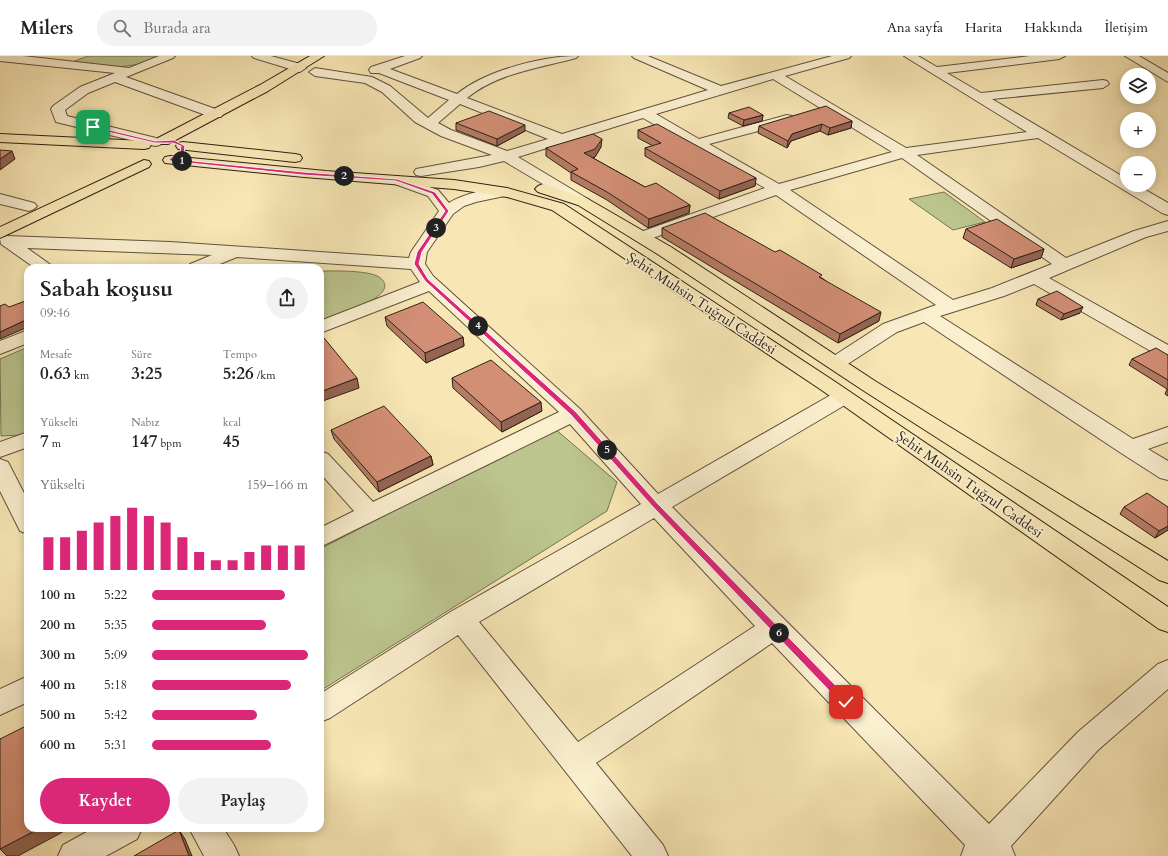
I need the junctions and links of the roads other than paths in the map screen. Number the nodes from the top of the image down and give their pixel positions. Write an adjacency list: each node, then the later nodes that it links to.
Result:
1 (169, 56): 15 (street)
2 (258, 56): 13 (street)
3 (318, 56): 13 (main road)
4 (332, 56): 17 (main road)
5 (416, 56): 14 (street)
6 (572, 56): 27 (street)
7 (845, 56): 18 (street)
8 (910, 56): 16 (street)
9 (1059, 56): 16 (street)
10 (1131, 56): 21 (street)
11 (0, 57): 15 (street)
12 (646, 57): 25 (street)
13 (300, 68): 31 (main road)
14 (380, 69): 19 (street); 27 (street)
15 (132, 71): 20 (street)
16 (935, 71): 26 (street)
17 (315, 72): 19 (street); 22 (main road)
18 (775, 75): 25 (street); 40 (street)
19 (340, 76): 30 (street)
20 (116, 78): 31 (street); 35 (street)
21 (1168, 78)
22 (297, 83)
23 (1103, 84): 26 (street)
24 (286, 90): 31 (main road)
25 (720, 90): 28 (street)
26 (978, 97): 32 (street)
27 (460, 98): 30 (street); 34 (street)
28 (644, 113): 34 (street); 36 (street)
29 (799, 115): 36 (street)
30 (429, 124): 41 (street)
31 (218, 125): 35 (main road); 37 (main road); 39 (main road)
32 (1040, 134): 40 (street); 51 (street)
33 (0, 138): 35 (main road)
34 (561, 139): 41 (street)
35 (154, 142): 37 (main road, Şehit Muhsin Tuğrul Caddesi); 42 (main road)
36 (699, 143): 46 (street)
37 (182, 145): 39 (main road, Şehit Muhsin Tuğrul Caddesi); 43 (main road)
38 (0, 146): 42 (main road)
39 (230, 150): 44 (main road, Şehit Muhsin Tuğrul Caddesi)
40 (904, 153): 46 (street); 61 (street)
41 (506, 156): 44 (street); 49 (street)
42 (134, 160): 43 (main road, Şehit Muhsin Tuğrul Caddesi); 50 (main road); 56 (main road)
43 (170, 160): 45 (main road, Şehit Muhsin Tuğrul Caddesi)
44 (421, 172): 49 (main road, Şehit Muhsin Tuğrul Caddesi)
45 (397, 180): 47 (main road, Şehit Muhsin Tuğrul Caddesi); 52 (street)
46 (778, 189): 55 (street); 64 (street)
47 (504, 192): 52 (street); 71 (main road, Şehit Muhsin Tuğrul Caddesi)
48 (0, 199): 50 (street)
49 (583, 202): 55 (main road, Şehit Muhsin Tuğrul Caddesi)
50 (29, 206): 53 (main road)
51 (1168, 210)
52 (447, 211): 60 (street)
53 (0, 220)
54 (1168, 226): 61 (street)
55 (641, 237): 70 (main road, Şehit Muhsin Tuğrul Caddesi)
56 (3, 238): 57 (street); 58 (street)
57 (234, 251): 59 (street); 60 (street)
58 (40, 264)
59 (205, 264)
60 (416, 264): 63 (street)
61 (1065, 265): 62 (street)
62 (1035, 277): 64 (street); 69 (street)
63 (431, 284): 66 (street); 72 (street)
64 (950, 306): 65 (street)
65 (926, 315): 70 (street); 75 (street)
66 (324, 325)
67 (24, 338): 68 (street)
68 (0, 348)
69 (1168, 353)
70 (836, 363): 84 (main road, Şehit Muhsin Tuğrul Caddesi)
71 (843, 397): 80 (street); 86 (main road, Şehit Muhsin Tuğrul Caddesi)
72 (574, 414): 80 (street); 81 (street)
73 (1168, 434): 75 (street)
74 (24, 441): 76 (street)
75 (1129, 448): 79 (street)
76 (0, 450)
77 (324, 463): 81 (street)
78 (0, 467): 82 (street)
79 (1168, 472)
80 (656, 506): 85 (street); 87 (street)
81 (369, 513): 83 (street)
82 (24, 517)
83 (324, 536)
84 (1168, 573)
85 (460, 619): 91 (street); 92 (street)
86 (1168, 621)
87 (774, 627): 92 (street); 95 (street)
88 (1168, 672): 95 (street)
89 (24, 690): 90 (street)
90 (0, 703)
91 (324, 706)
92 (575, 761): 98 (street)
93 (119, 832): 96 (street)
94 (208, 832): 97 (street)
95 (988, 853)
96 (74, 856)
97 (223, 856)
98 (652, 856)

